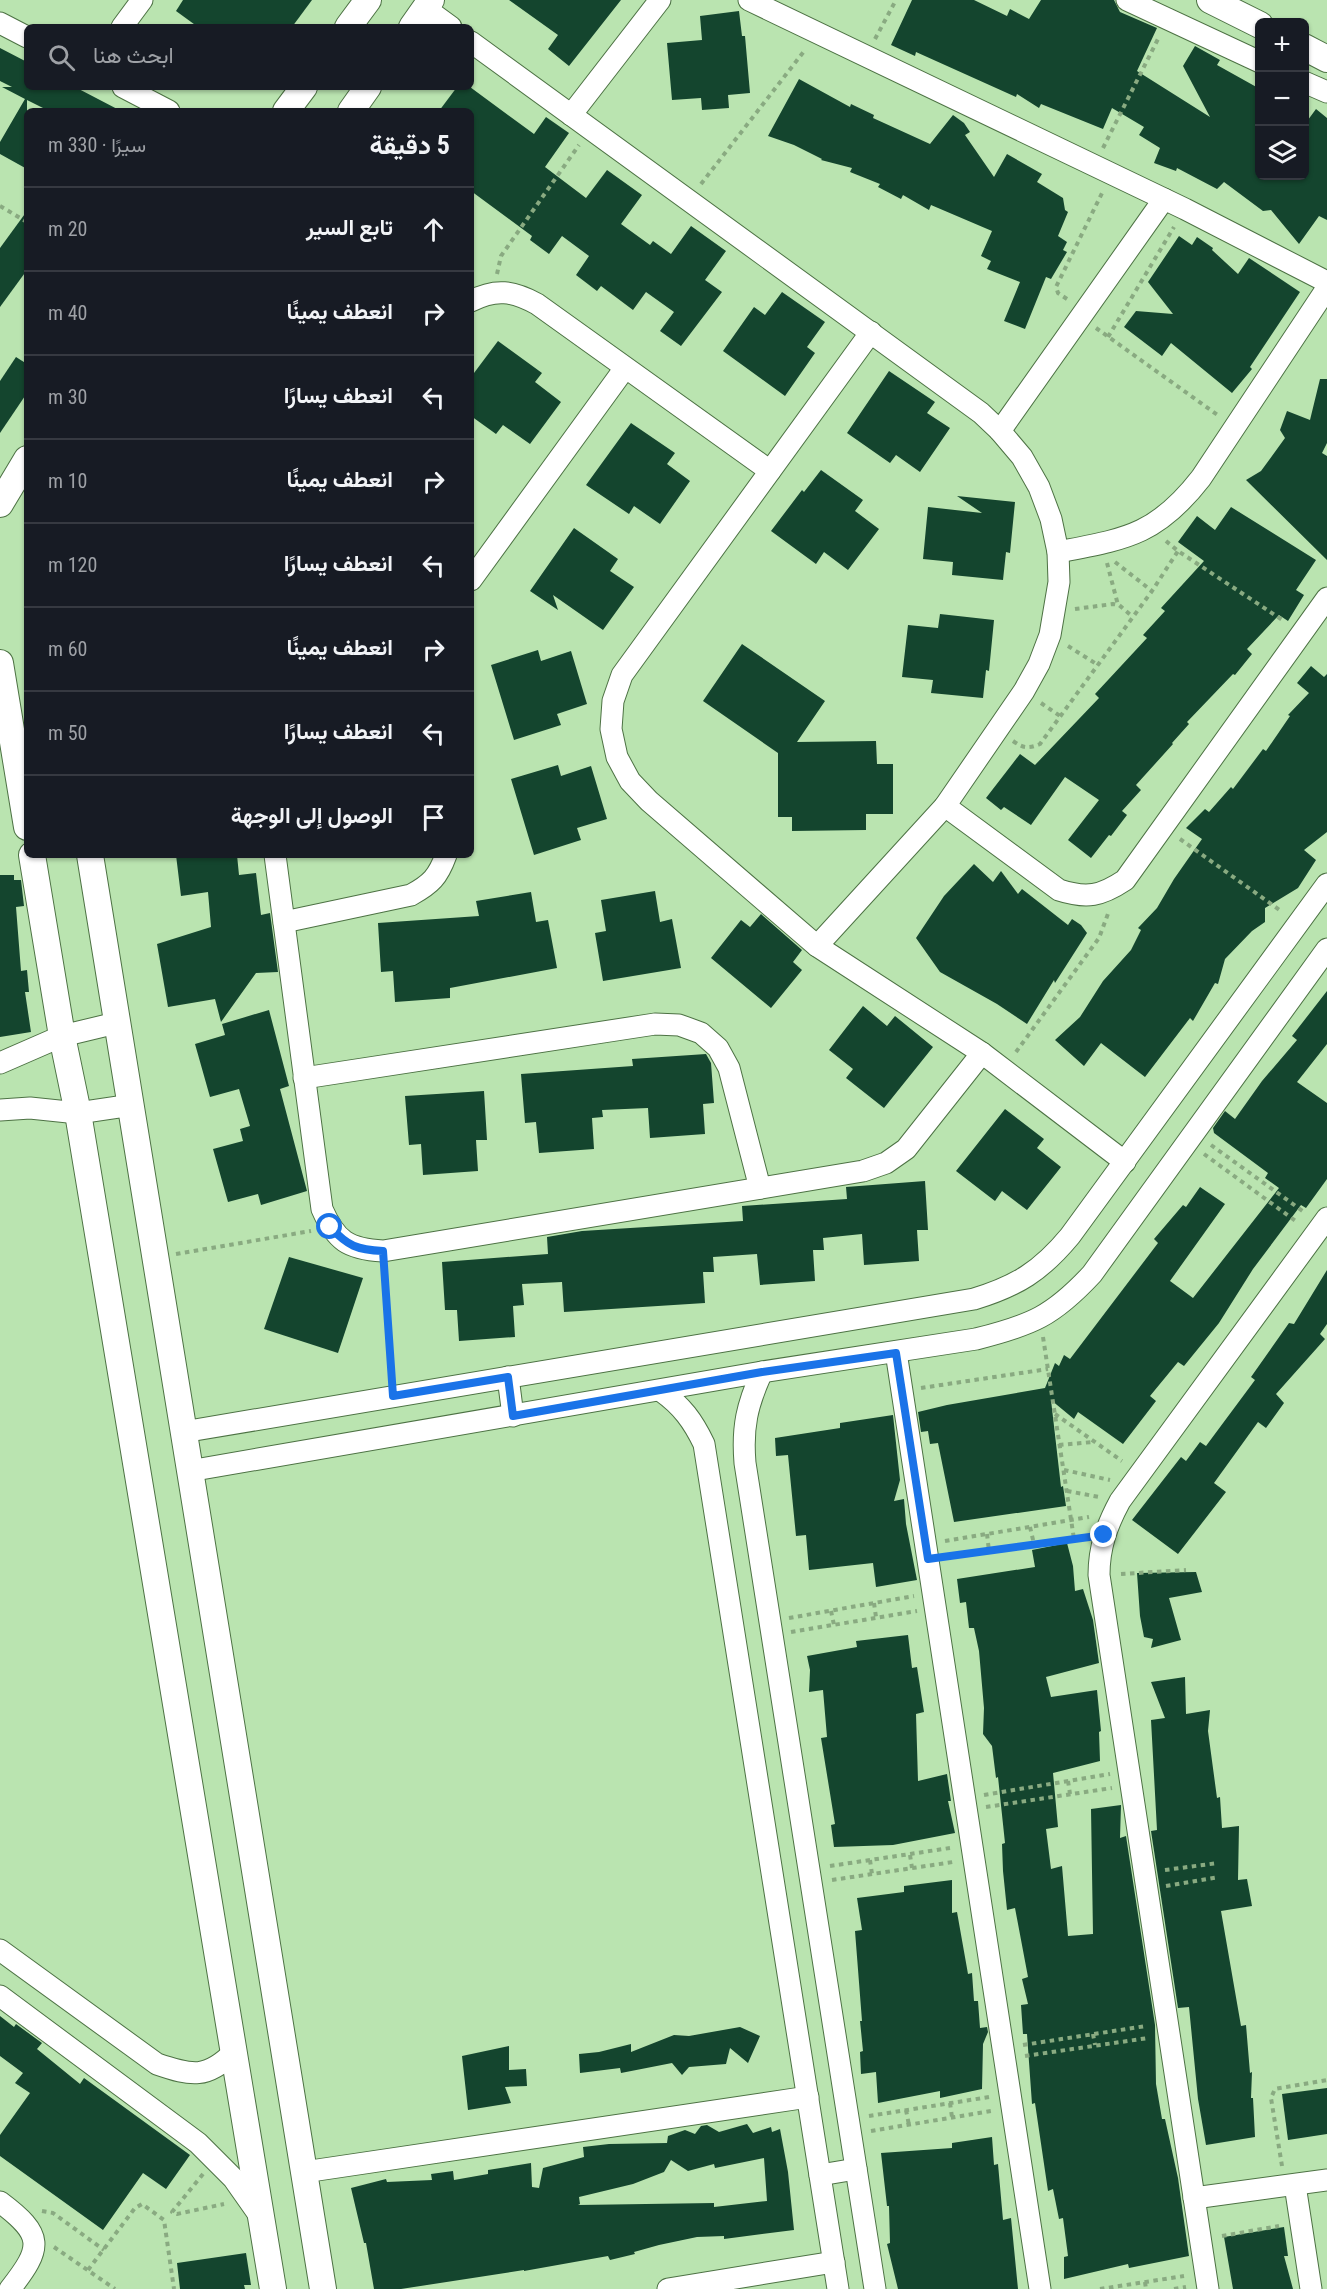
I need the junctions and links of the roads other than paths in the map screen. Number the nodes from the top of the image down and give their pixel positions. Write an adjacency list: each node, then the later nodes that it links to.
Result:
1 (142, 0): 10 (street)
2 (368, 0): 11 (street)
3 (660, 0): 26 (street)
4 (749, 0): 27 (street)
5 (1127, 0): 17 (street)
6 (1210, 0): 8 (street)
7 (423, 12): 12 (street)
8 (1255, 22)
9 (0, 23): 13 (street)
10 (124, 24)
11 (350, 24)
12 (445, 24)
13 (24, 35)
14 (474, 44): 26 (street)
15 (1309, 49): 16 (street)
16 (1327, 59)
17 (1255, 60)
18 (1309, 84): 22 (street)
19 (129, 90): 23 (street)
20 (302, 90): 24 (street)
21 (366, 90): 25 (street)
22 (1327, 92)
23 (163, 108)
24 (288, 108)
25 (353, 108)
26 (571, 115): 31 (street)
27 (1164, 199): 28 (street); 33 (street)
28 (1327, 282)
29 (1327, 288): 37 (street)
30 (474, 300): 32 (street)
31 (871, 332): 33 (street); 35 (street)
32 (625, 368): 35 (street); 38 (street)
33 (1000, 431): 37 (street)
34 (24, 464): 36 (street)
35 (770, 471): 49 (street)
36 (0, 504)
37 (1058, 552): 41 (street)
38 (474, 576)
39 (1327, 598): 41 (street)
40 (0, 663): 42 (street)
41 (945, 806): 49 (street)
42 (24, 809)
43 (32, 858): 52 (street)
44 (90, 858): 51 (street)
45 (275, 858): 48 (street)
46 (445, 858): 48 (street)
47 (1323, 897): 59 (street)
48 (284, 922): 55 (street)
49 (817, 946): 53 (street)
50 (1327, 949): 62 (street)
51 (116, 1023): 52 (street); 56 (street)
52 (62, 1036): 54 (street); 58 (street)
53 (982, 1053): 59 (street); 60 (street)
54 (0, 1063)
55 (304, 1078): 60 (street); 60 (street)
56 (132, 1105): 58 (street); 67 (street)
57 (0, 1110): 58 (street)
58 (78, 1113): 71 (street)
59 (1125, 1162): 64 (street)
60 (760, 1188)
61 (1321, 1226): 78 (street)
62 (896, 1353): 63 (street); 89 (street)
63 (762, 1372): 65 (street); 73 (street)
64 (508, 1377): 66 (street); 67 (street)
65 (661, 1391): 66 (street); 72 (street)
66 (513, 1416): 68 (street)
67 (183, 1431): 68 (street)
68 (189, 1471): 74 (street)
69 (0, 1950): 71 (street)
70 (0, 1996): 80 (street)
71 (234, 2052): 80 (street)
72 (808, 2097): 74 (street); 75 (street)
73 (856, 2169): 75 (street); 88 (street)
74 (304, 2172): 85 (street)
75 (820, 2175): 81 (street)
76 (1327, 2180): 77 (street)
77 (1290, 2186): 78 (street); 90 (street)
78 (1194, 2198): 82 (street)
79 (0, 2202): 83 (street)
80 (255, 2209): 84 (street)
81 (834, 2262): 86 (street); 87 (street)
82 (1207, 2281)
83 (10, 2289)
84 (273, 2289)
85 (323, 2289)
86 (668, 2289)
87 (838, 2289)
88 (876, 2289)
89 (1040, 2289)
90 (1311, 2289)

